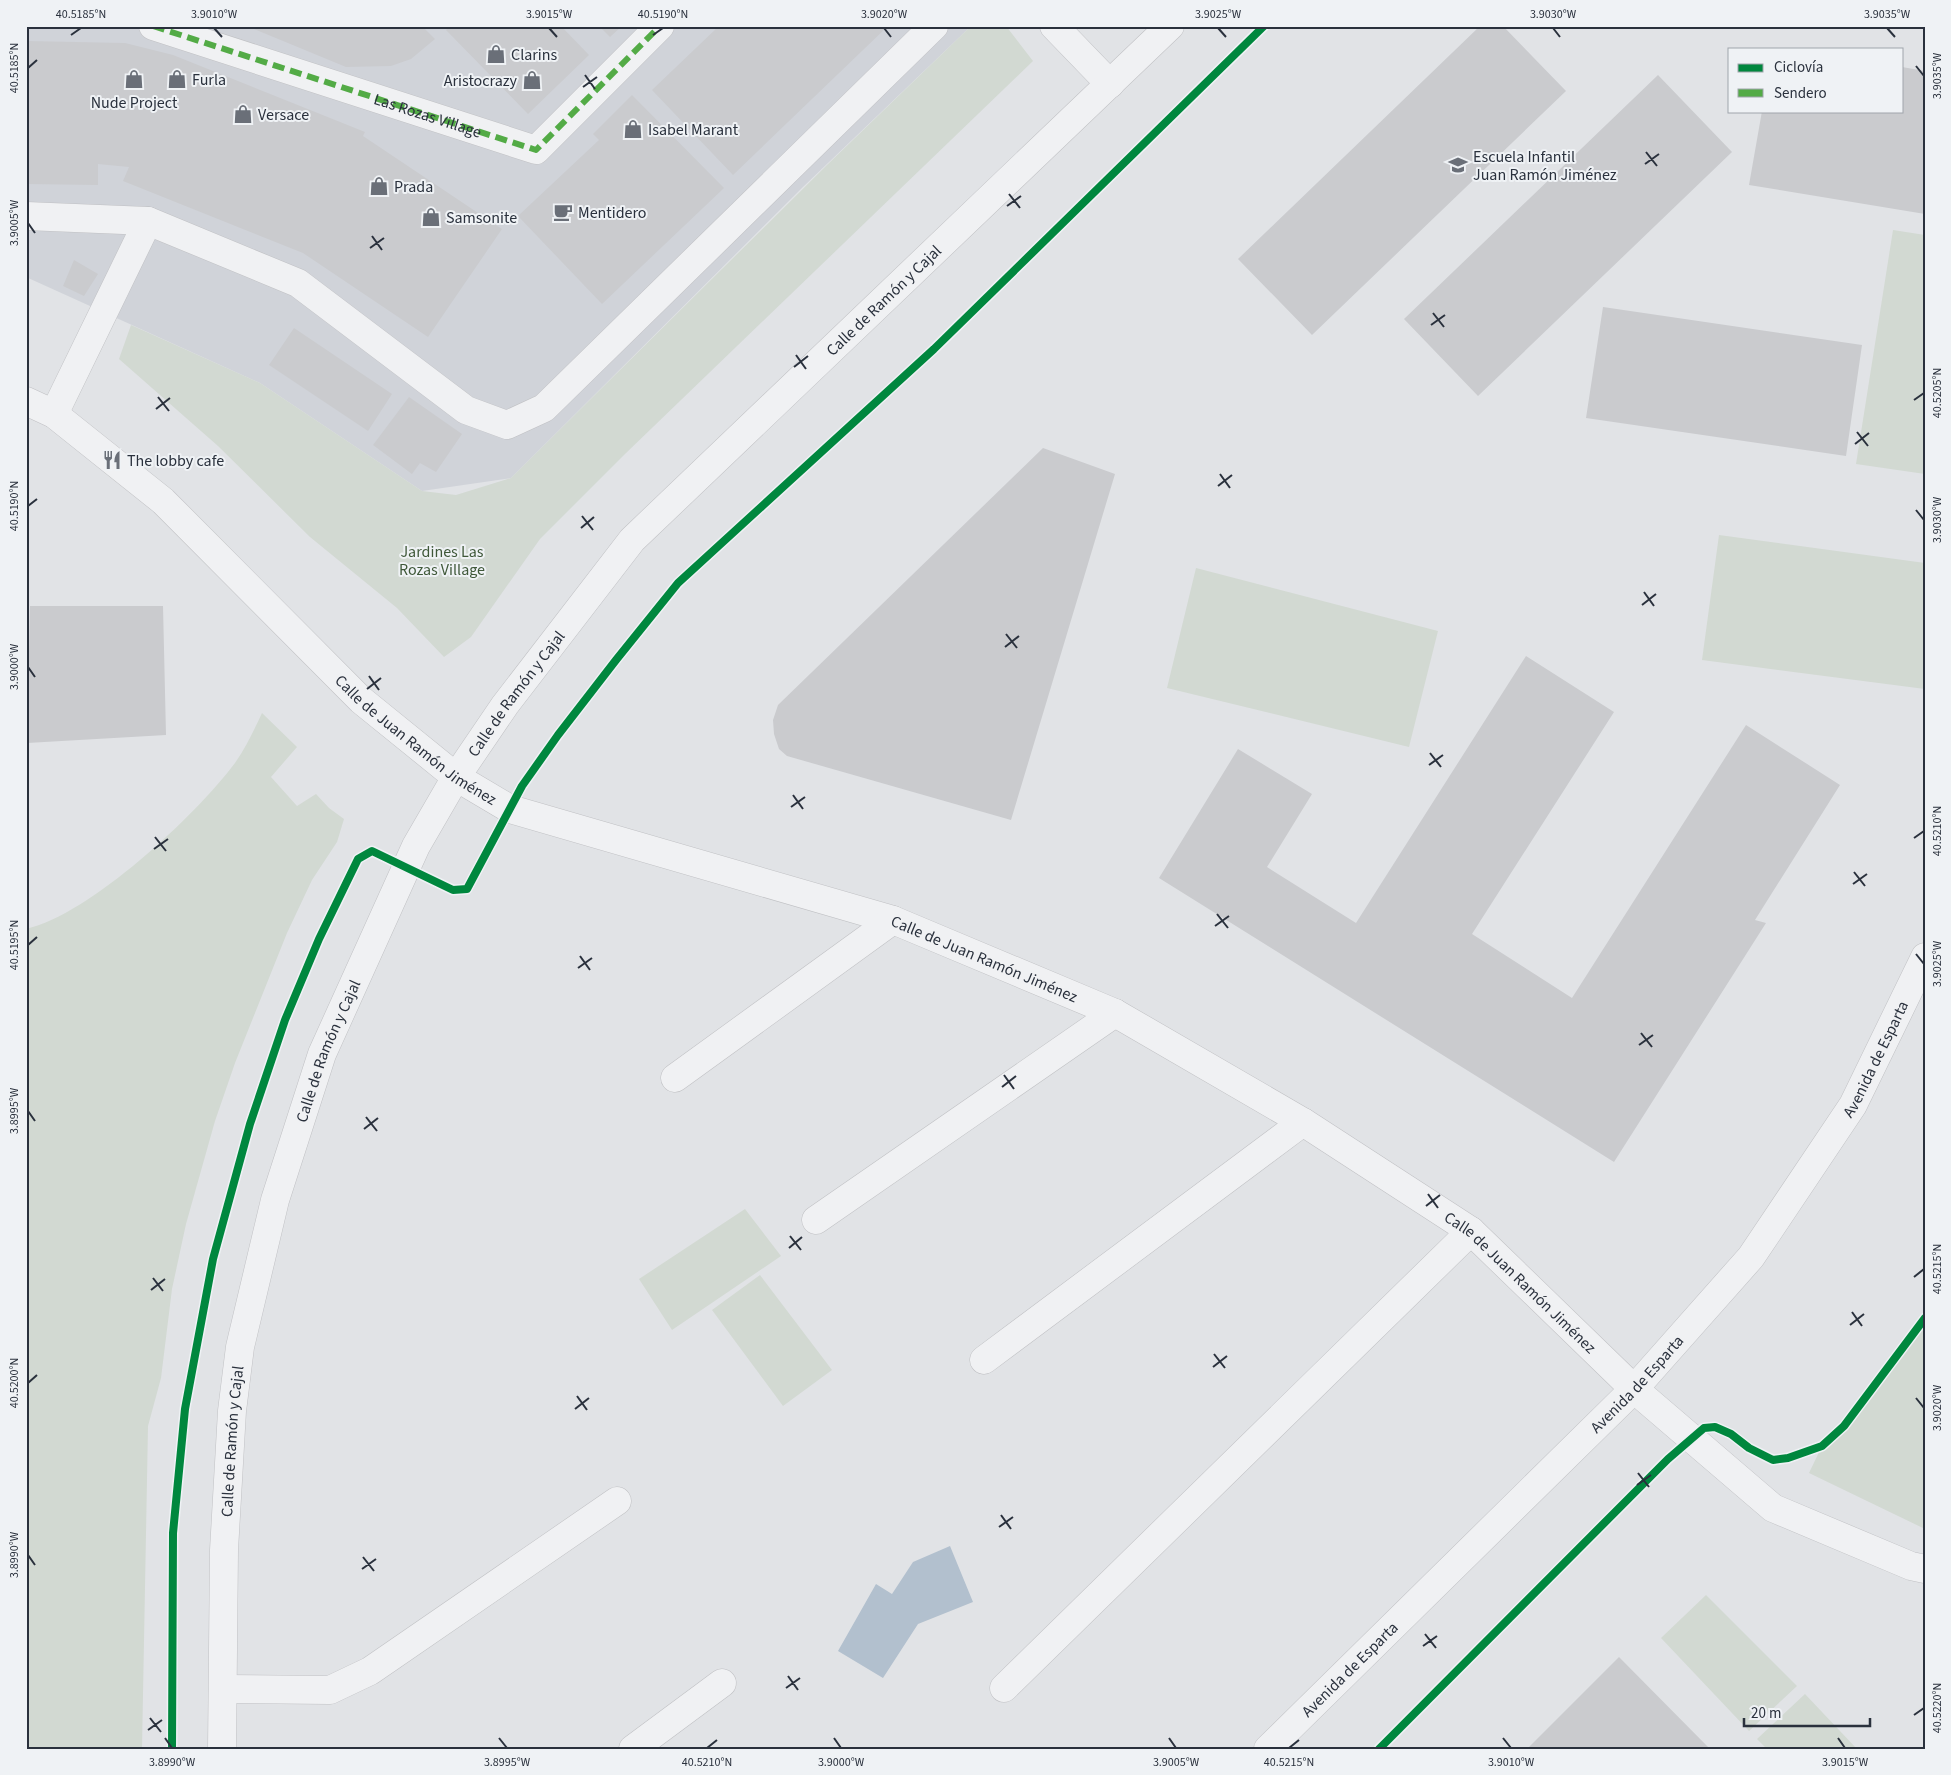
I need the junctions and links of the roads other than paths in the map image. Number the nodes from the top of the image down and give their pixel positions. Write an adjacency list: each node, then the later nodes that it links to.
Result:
1 (153, 26): 2 (street, Las Rozas Village)
2 (660, 26)
3 (934, 26): 8 (street)
4 (1054, 26): 6 (street)
5 (1170, 26): 6 (street, Calle de Ramón y Cajal)
6 (1110, 84): 11 (street, Calle de Ramón y Cajal)
7 (26, 216): 8 (street)
8 (148, 221): 10 (street)
9 (26, 401): 10 (street, Calle de Juan Ramón Jiménez)
10 (54, 414): 11 (street, Calle de Juan Ramón Jiménez)
11 (456, 777): 12 (street, Calle de Juan Ramón Jiménez); 25 (street, Calle de Ramón y Cajal)
12 (893, 920): 14 (street, Calle de Juan Ramón Jiménez); 15 (street)
13 (1925, 957): 20 (street, Avenida de Esparta)
14 (1115, 1013): 16 (street, Calle de Juan Ramón Jiménez); 17 (street)
15 (675, 1078)
16 (1304, 1122): 18 (street, Calle de Juan Ramón Jiménez); 19 (street)
17 (816, 1220)
18 (1471, 1231): 20 (street, Calle de Juan Ramón Jiménez); 24 (street)
19 (984, 1360)
20 (1634, 1389): 22 (street, Calle de Juan Ramón Jiménez); 28 (street, Avenida de Esparta)
21 (617, 1501): 25 (street)
22 (1925, 1568)
23 (722, 1684): 27 (street)
24 (1004, 1688)
25 (223, 1689): 26 (street, Calle de Ramón y Cajal)
26 (222, 1749)
27 (633, 1749)
28 (1268, 1749)

